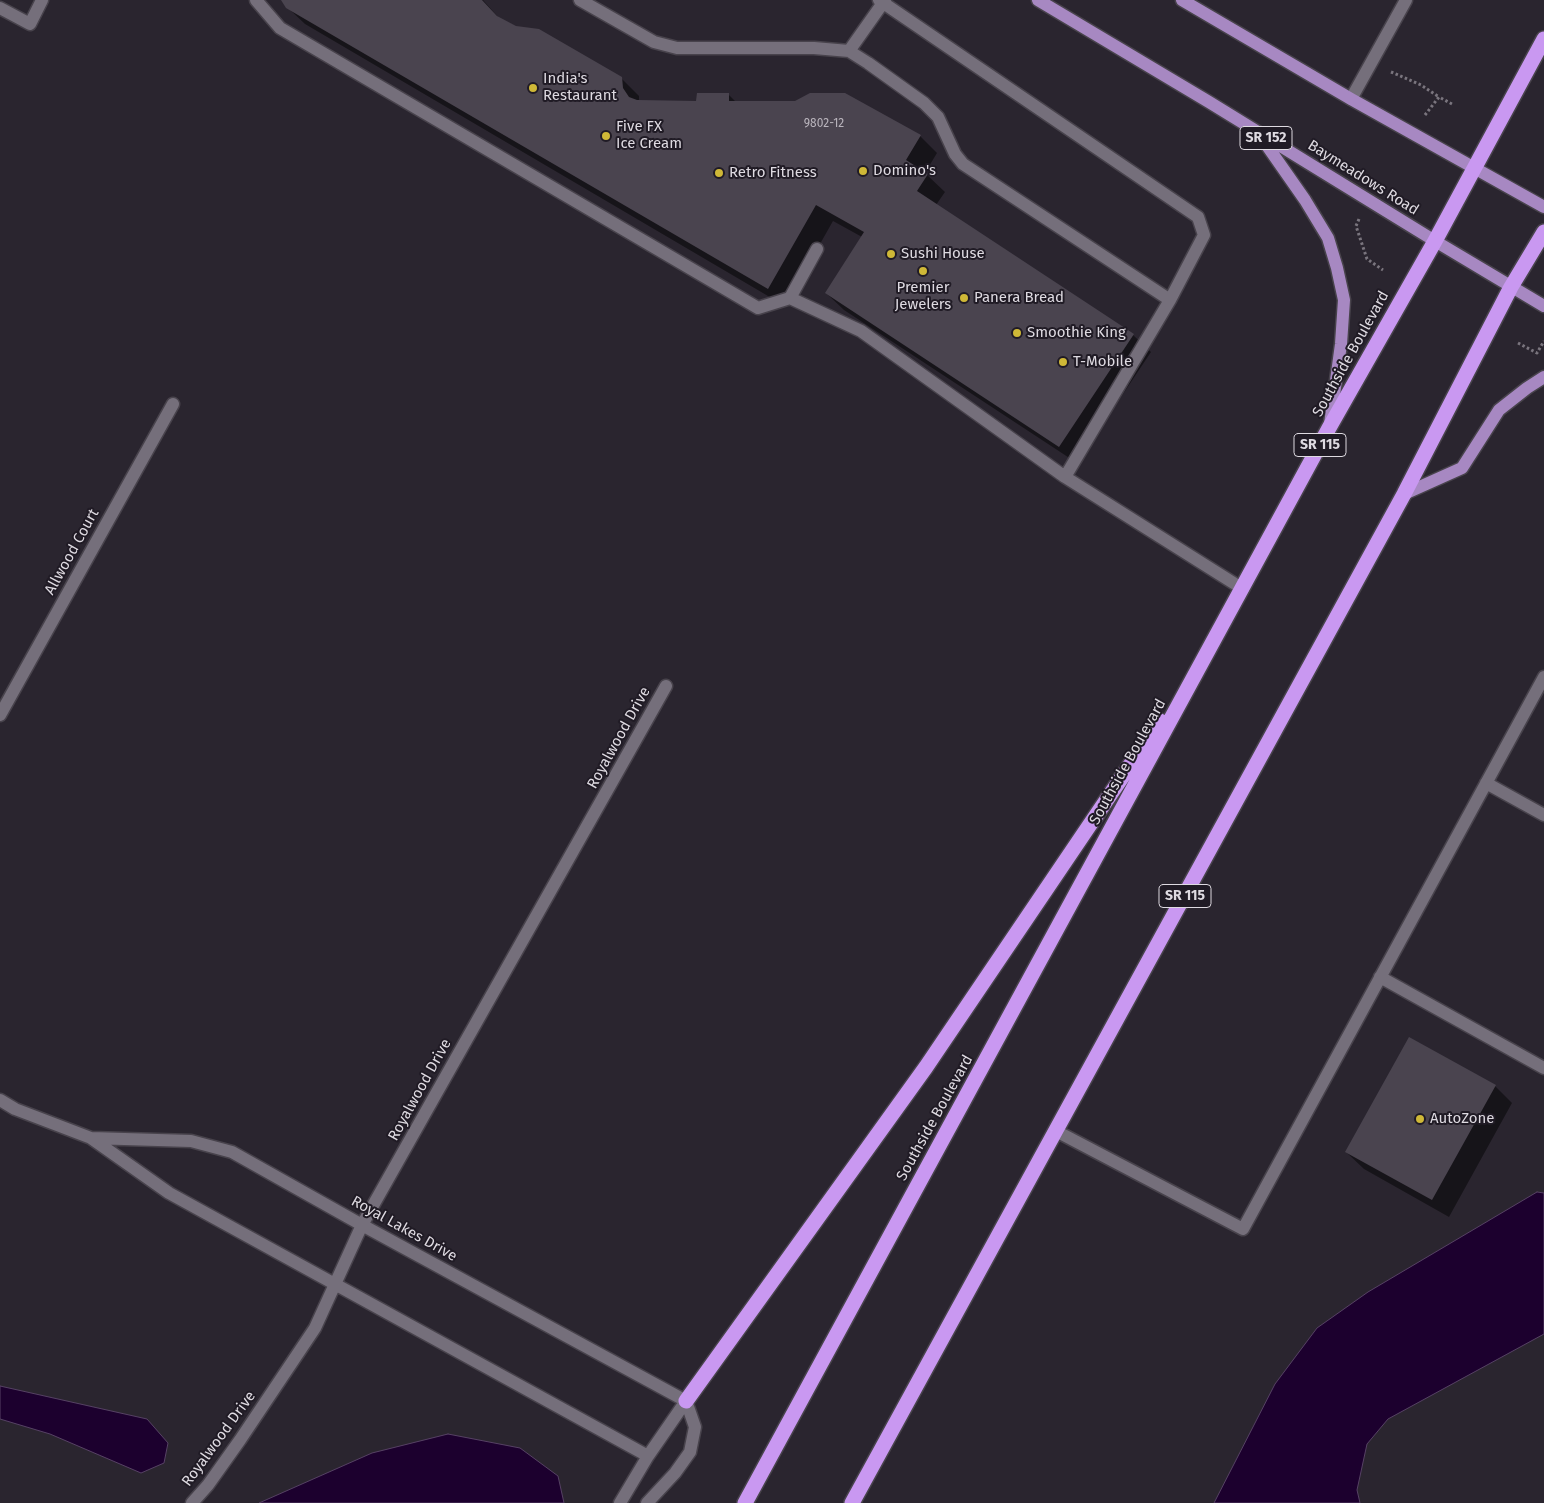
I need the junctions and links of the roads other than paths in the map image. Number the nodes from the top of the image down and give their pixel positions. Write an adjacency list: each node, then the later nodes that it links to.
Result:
1 (42, 0): 8 (street)
2 (256, 0): 19 (street)
3 (580, 0): 10 (street)
4 (1038, 0): 12 (main road, Baymeadows Road / SR 152)
5 (1182, 0): 11 (main road)
6 (1406, 0): 11 (street)
7 (882, 1): 10 (street); 20 (street)
8 (0, 8)
9 (1544, 40): 13 (highway, Southside Boulevard / SR 115)
10 (849, 51): 20 (street)
11 (1351, 99): 13 (main road)
12 (1258, 133): 16 (main road, Baymeadows Road / SR 152); 24 (main road)
13 (1474, 167): 14 (main road); 16 (highway, Southside Boulevard / SR 115)
14 (1544, 207)
15 (1544, 232): 18 (highway, SR 115)
16 (1434, 241): 18 (main road, Baymeadows Road / SR 152); 24 (highway, Southside Boulevard / SR 115)
17 (817, 249): 19 (street)
18 (1511, 286): 21 (main road, Baymeadows Road / SR 152); 26 (highway, SR 115)
19 (790, 298): 25 (street)
20 (1170, 300): 25 (street)
21 (1544, 306)
22 (1544, 377): 26 (main road)
23 (173, 404): 31 (street, Allwood Court)
24 (1330, 428): 27 (highway, Southside Boulevard / SR 115)
25 (1065, 477): 27 (street)
26 (1404, 494): 37 (highway, SR 115)
27 (1243, 589): 28 (highway, Southside Boulevard / SR 115)
28 (1209, 650): 41 (highway); 46 (highway, Southside Boulevard / SR 115)
29 (1544, 677): 32 (street)
30 (666, 686): 39 (street, Royalwood Drive)
31 (0, 715)
32 (1486, 783): 33 (street); 34 (street)
33 (1544, 815)
34 (1380, 977): 35 (street); 37 (street)
35 (1544, 1068)
36 (0, 1100): 38 (street, Royal Lakes Drive)
37 (1056, 1131): 47 (highway, SR 115)
38 (91, 1138): 39 (street, Royal Lakes Drive); 40 (street, Royal Lakes Drive)
39 (362, 1225): 40 (street, Royalwood Drive); 41 (street, Royal Lakes Drive)
40 (335, 1284): 42 (street, Royal Lakes Drive); 43 (street, Royalwood Drive)
41 (686, 1401): 42 (street); 45 (street)
42 (648, 1456): 44 (street)
43 (192, 1503)
44 (620, 1503)
45 (647, 1503)
46 (745, 1503)
47 (852, 1503)

